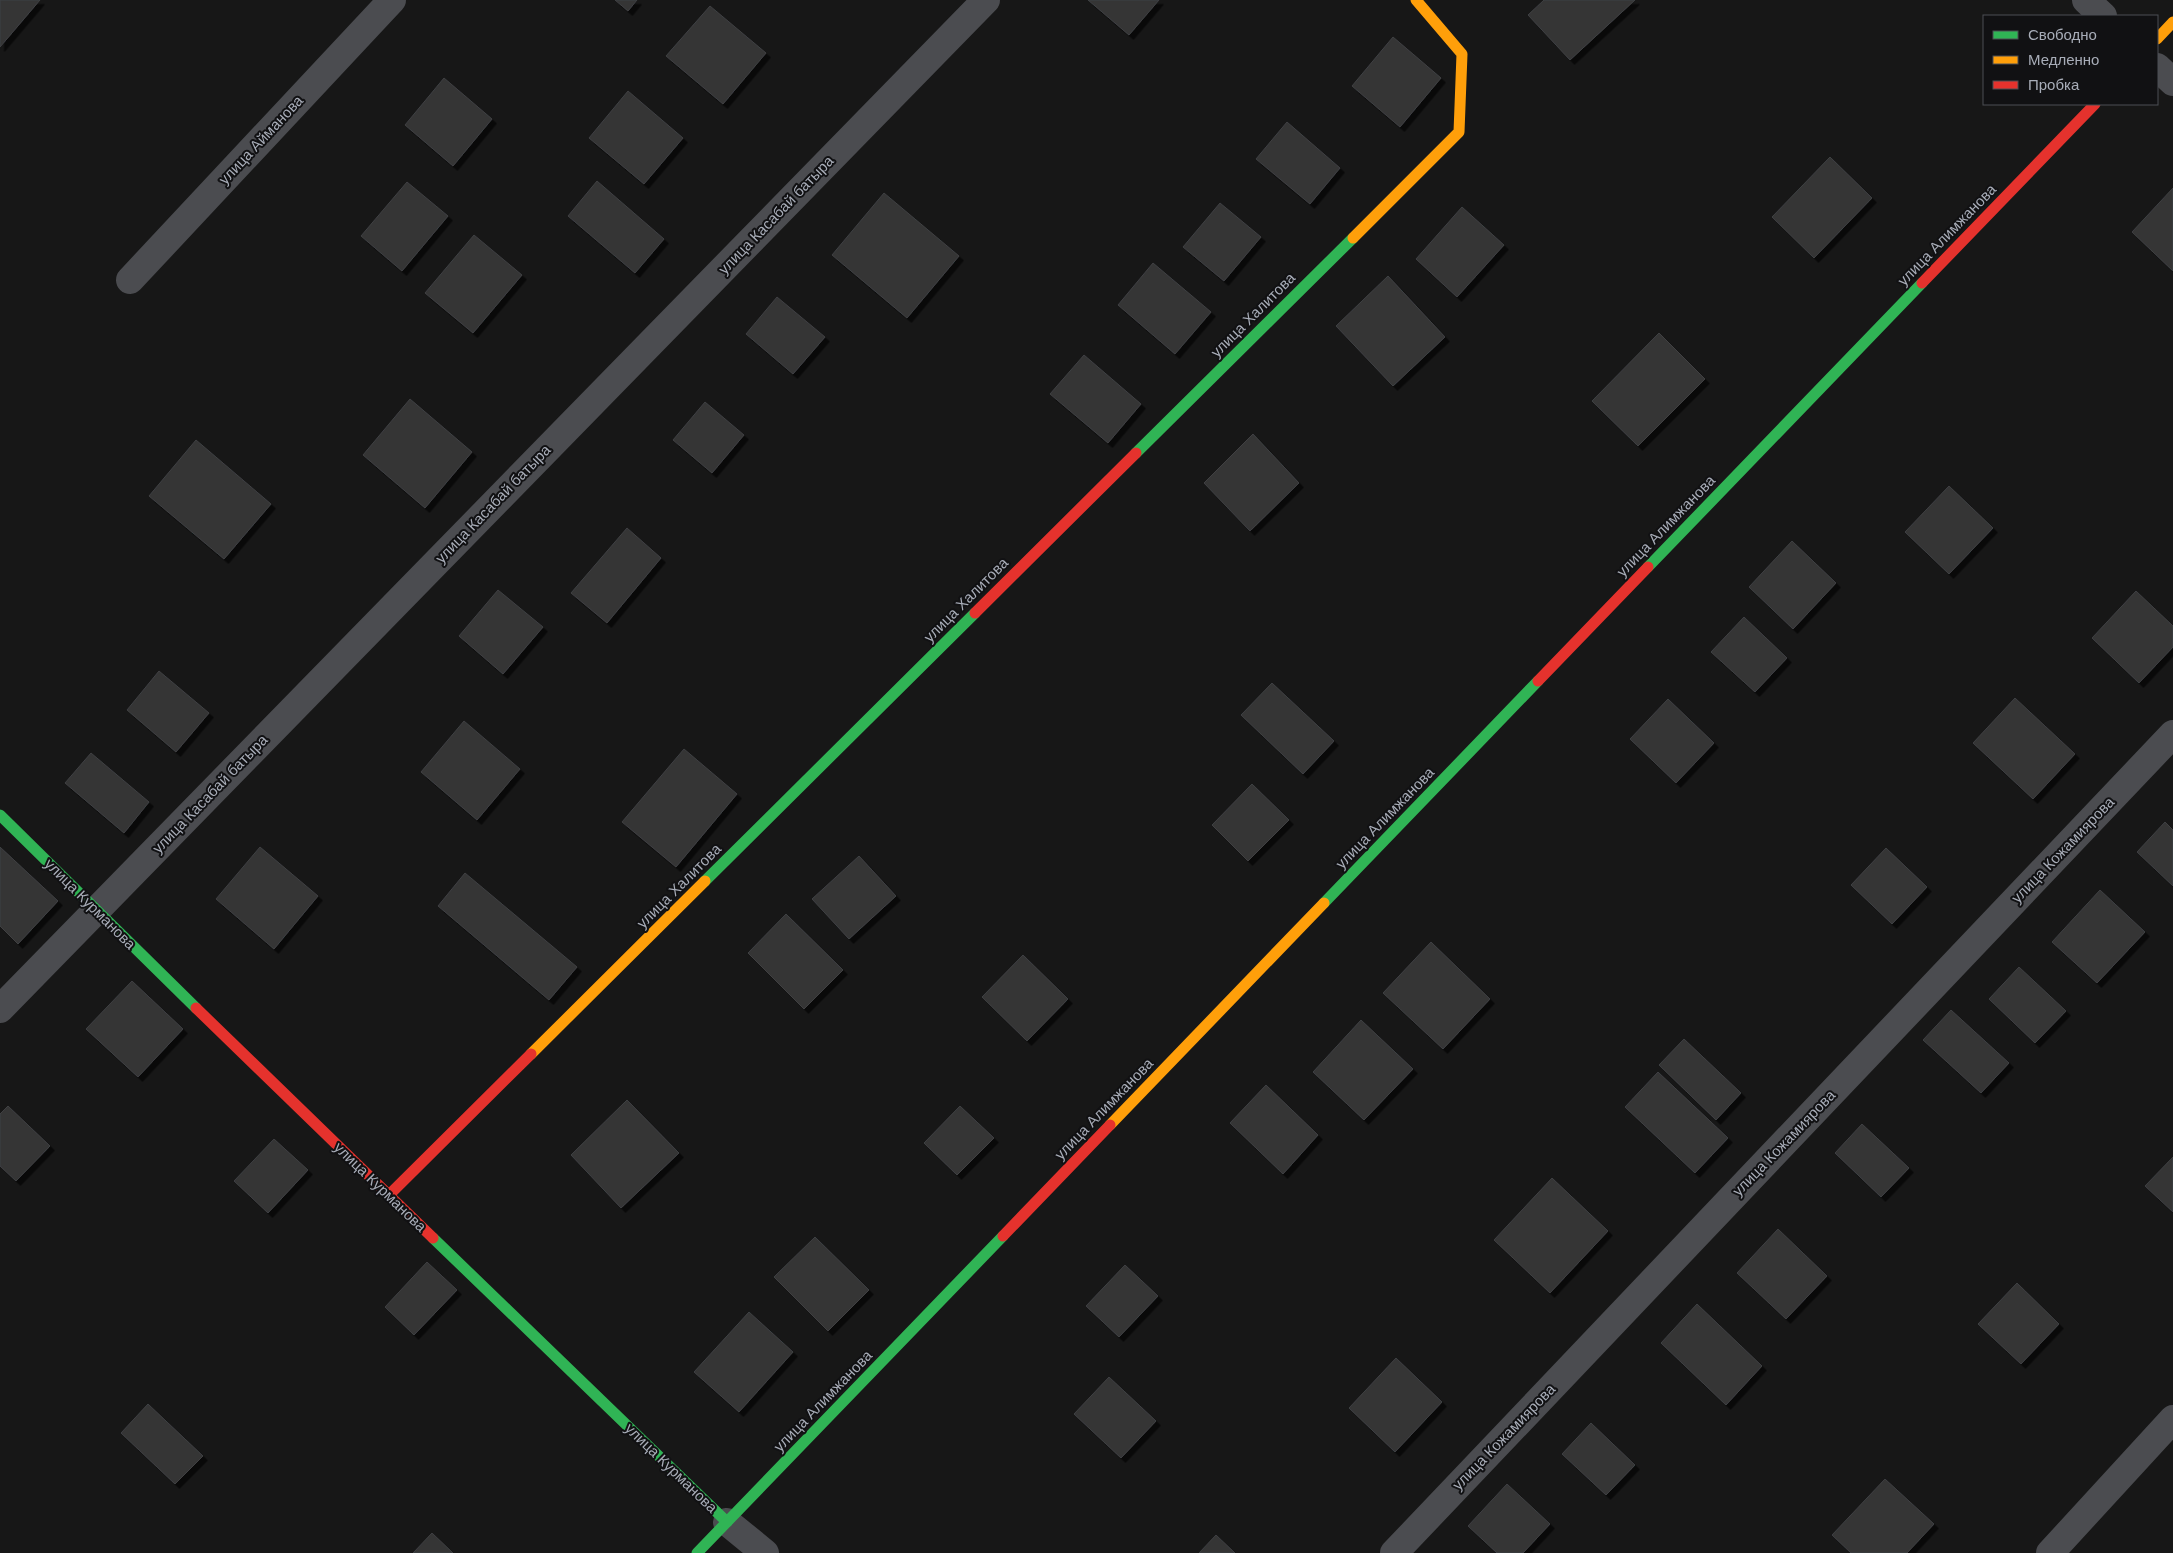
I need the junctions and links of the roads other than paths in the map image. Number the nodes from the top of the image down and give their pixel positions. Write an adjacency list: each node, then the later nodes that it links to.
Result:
1 (392, 0): 11 (street, улица Айманова)
2 (986, 0): 14 (street, улица Касабай батыра)
3 (1416, 0): 16 (street, улица Халитова)
4 (2086, 0): 5 (street)
5 (2102, 15)
6 (2173, 22): 7 (street)
7 (2158, 38)
8 (2158, 68): 9 (street)
9 (2173, 82)
10 (2093, 105): 18 (street, улица Алимжанова)
11 (130, 280)
12 (2173, 734): 21 (street, улица Кожамиярова)
13 (0, 815): 14 (street, улица Курманова)
14 (95, 911): 15 (street, улица Касабай батыра); 16 (street, улица Курманова)
15 (0, 1009)
16 (389, 1195): 18 (street, улица Курманова)
17 (2173, 1419): 22 (street)
18 (727, 1522): 19 (street, улица Алимжанова); 20 (street, улица Курманова)
19 (697, 1553)
20 (765, 1553)
21 (1394, 1553)
22 (2050, 1553)

